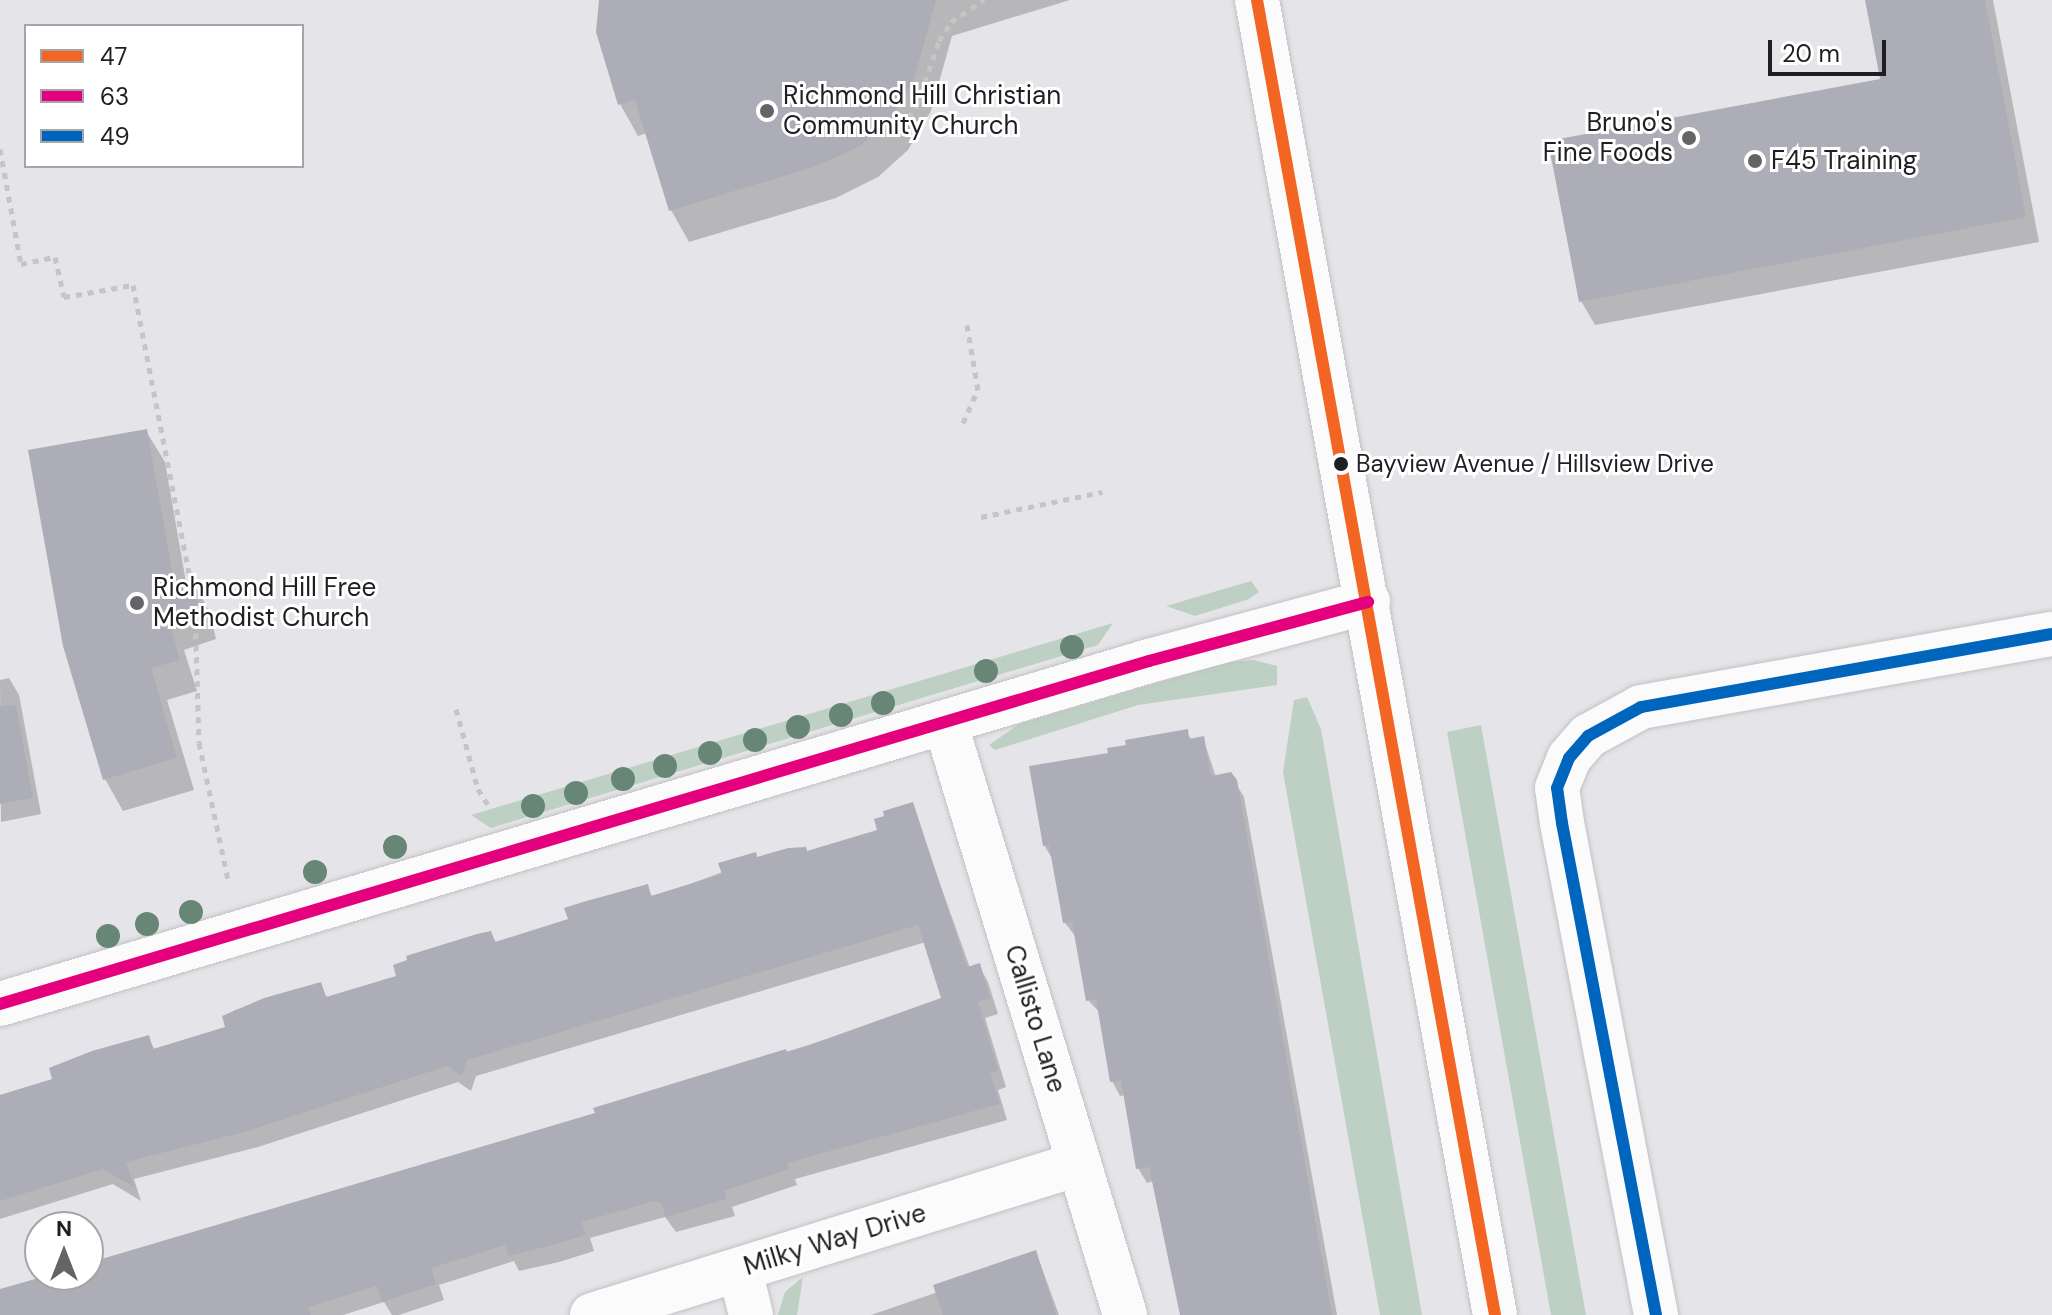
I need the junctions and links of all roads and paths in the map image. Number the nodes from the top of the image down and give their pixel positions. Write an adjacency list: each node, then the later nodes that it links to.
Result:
1 (984, 0): 3 (path)
2 (1257, 0): 10 (street)
3 (910, 133)
4 (0, 149): 9 (path)
5 (966, 319): 6 (path)
6 (963, 423)
7 (1102, 492): 8 (path)
8 (981, 517)
9 (190, 579)
10 (1368, 602): 14 (street); 23 (street)
11 (195, 609): 16 (path)
12 (2052, 634): 24 (street)
13 (456, 709): 15 (path)
14 (945, 722): 17 (street); 18 (street, Callisto Lane)
15 (488, 805)
16 (229, 884)
17 (0, 1004)
18 (1078, 1164): 19 (street, Milky Way Drive); 22 (street, Callisto Lane)
19 (740, 1270): 20 (street, Milky Way Drive); 21 (street)
20 (592, 1315)
21 (751, 1315)
22 (1125, 1315)
23 (1495, 1315)
24 (1656, 1315)

